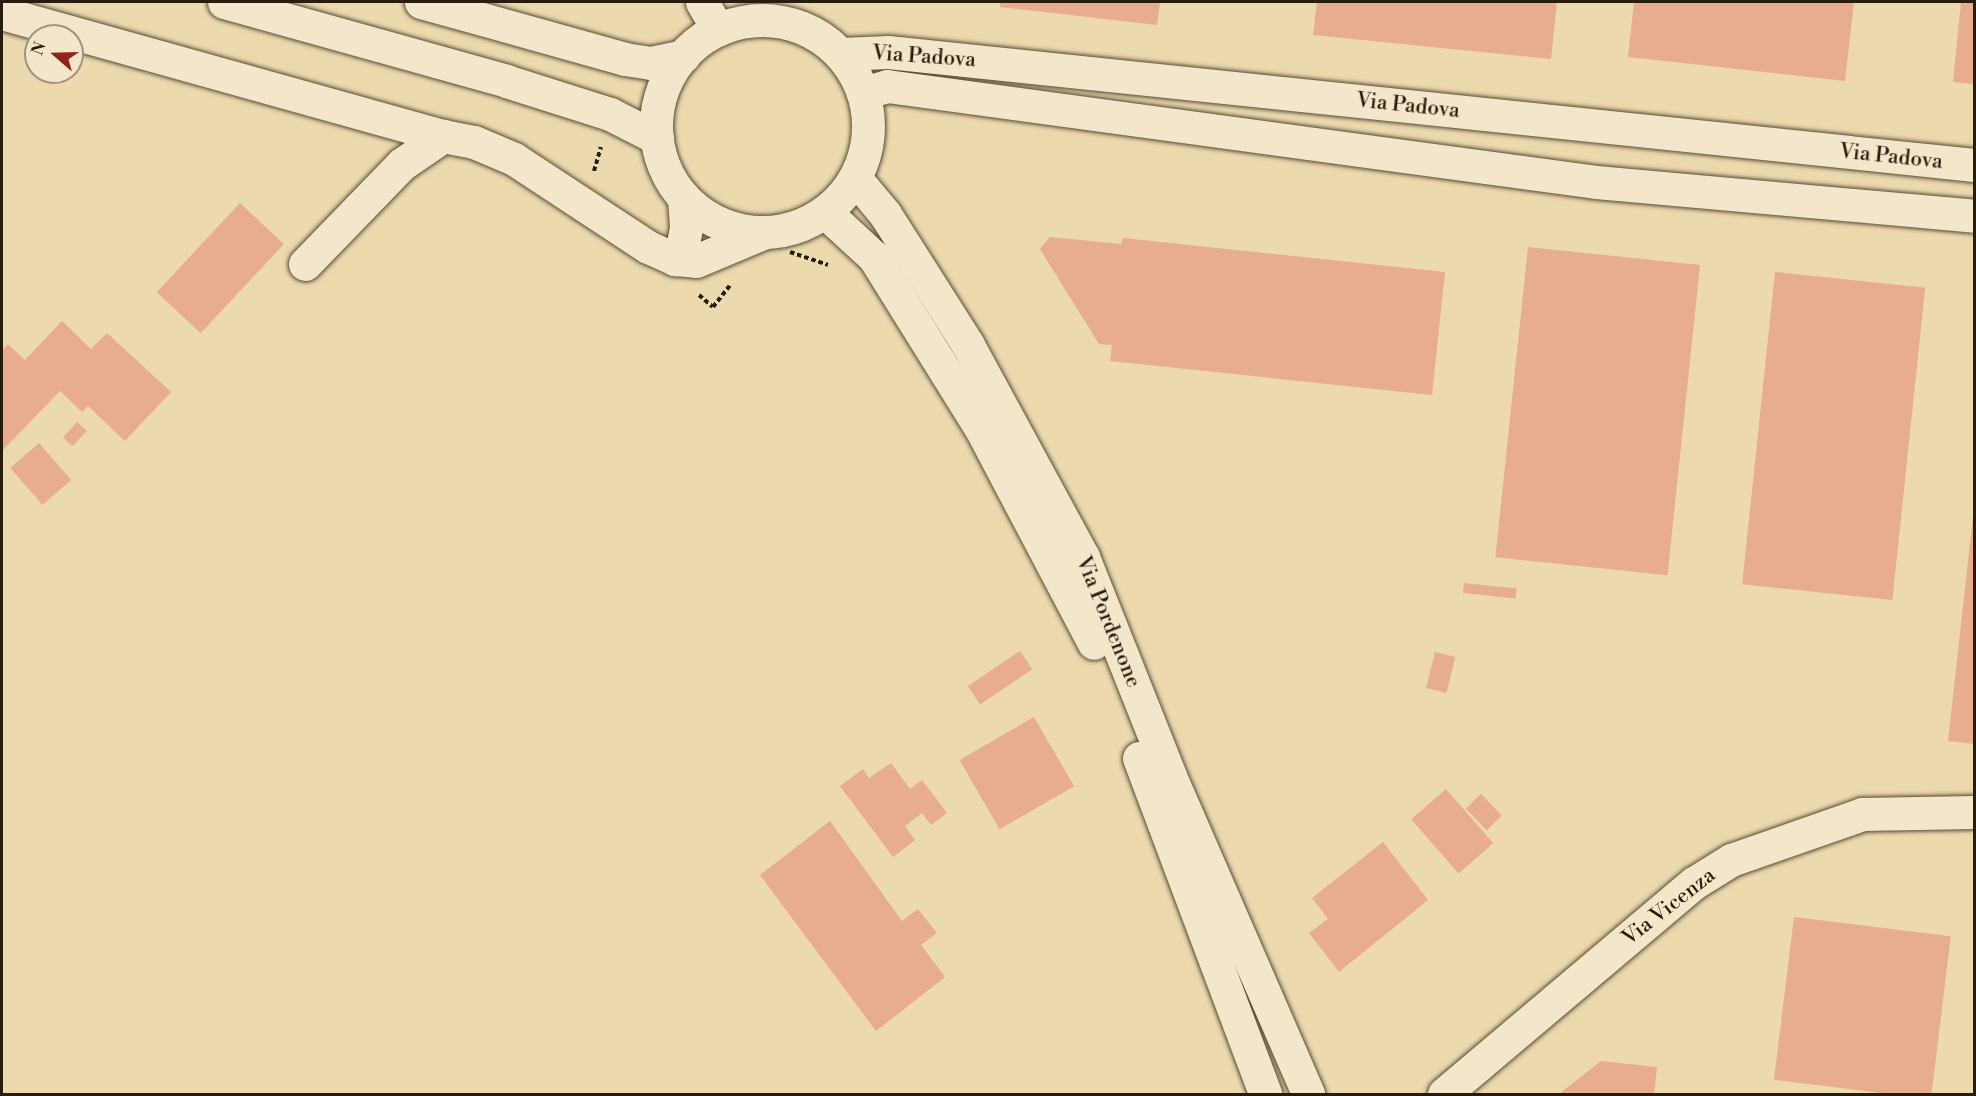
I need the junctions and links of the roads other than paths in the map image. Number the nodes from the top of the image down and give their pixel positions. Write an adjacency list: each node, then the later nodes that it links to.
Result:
1 (224, 2): 12 (street)
2 (421, 2): 8 (street)
3 (702, 2): 6 (street)
4 (754, 11): 6 (street); 7 (street)
5 (2, 13): 11 (street)
6 (718, 30): 8 (street)
7 (841, 54): 9 (street); 10 (street, Via Padova)
8 (683, 56): 12 (street)
9 (863, 93): 13 (street, Via Padova); 16 (street)
10 (1281, 93): 13 (street); 14 (street, Via Padova)
11 (443, 136): 22 (street); 23 (street)
12 (657, 138): 17 (street)
13 (1275, 141): 18 (street, Via Padova)
14 (1898, 158): 15 (street, Via Padova); 18 (street)
15 (1974, 165)
16 (855, 178): 19 (street); 24 (street, Via Pordenone)
17 (684, 198): 21 (street); 22 (street)
18 (1895, 209): 20 (street, Via Padova)
19 (825, 212): 21 (street); 24 (street, Via Pordenone)
20 (1974, 216)
21 (774, 243): 22 (street)
22 (675, 259)
23 (305, 264)
24 (1152, 760): 26 (street, Via Pordenone); 27 (street, Via Pordenone)
25 (1974, 812): 28 (street, Via Vicenza)
26 (1265, 1095)
27 (1308, 1095)
28 (1444, 1095)

